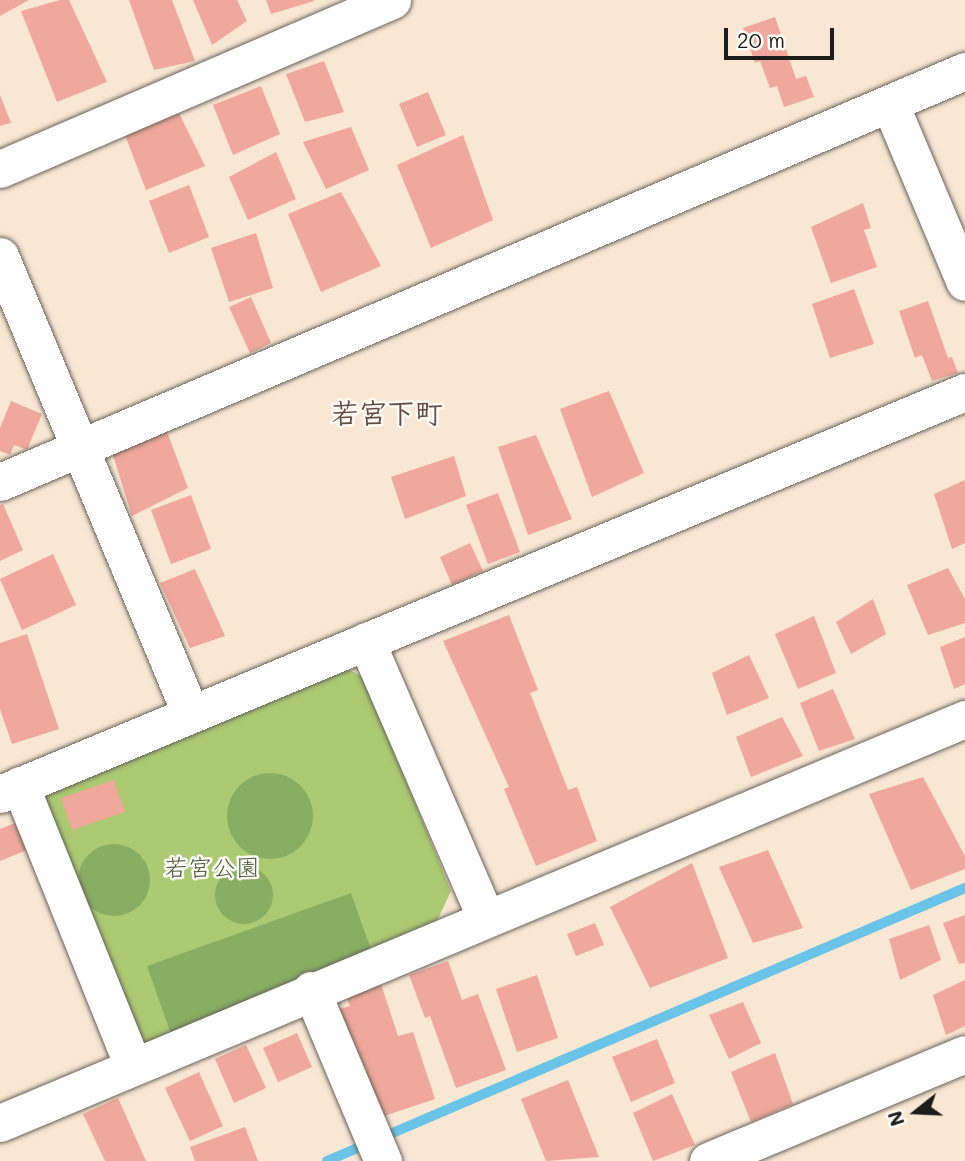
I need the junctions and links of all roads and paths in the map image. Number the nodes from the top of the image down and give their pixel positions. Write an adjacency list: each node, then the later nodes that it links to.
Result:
1 (392, 0): 4 (street)
2 (965, 71): 3 (street)
3 (890, 104): 6 (street); 8 (street)
4 (0, 169)
5 (0, 256): 8 (street)
6 (965, 282)
7 (965, 392): 10 (street)
8 (80, 448): 9 (street); 11 (street)
9 (0, 482)
10 (366, 641): 11 (street); 14 (street)
11 (191, 714): 13 (street)
12 (965, 719): 14 (street)
13 (10, 789): 17 (street)
14 (486, 918): 15 (street)
15 (310, 990): 17 (street); 19 (street)
16 (965, 1054): 20 (street)
17 (132, 1065): 18 (street)
18 (0, 1123)
19 (383, 1161)
20 (708, 1161)

